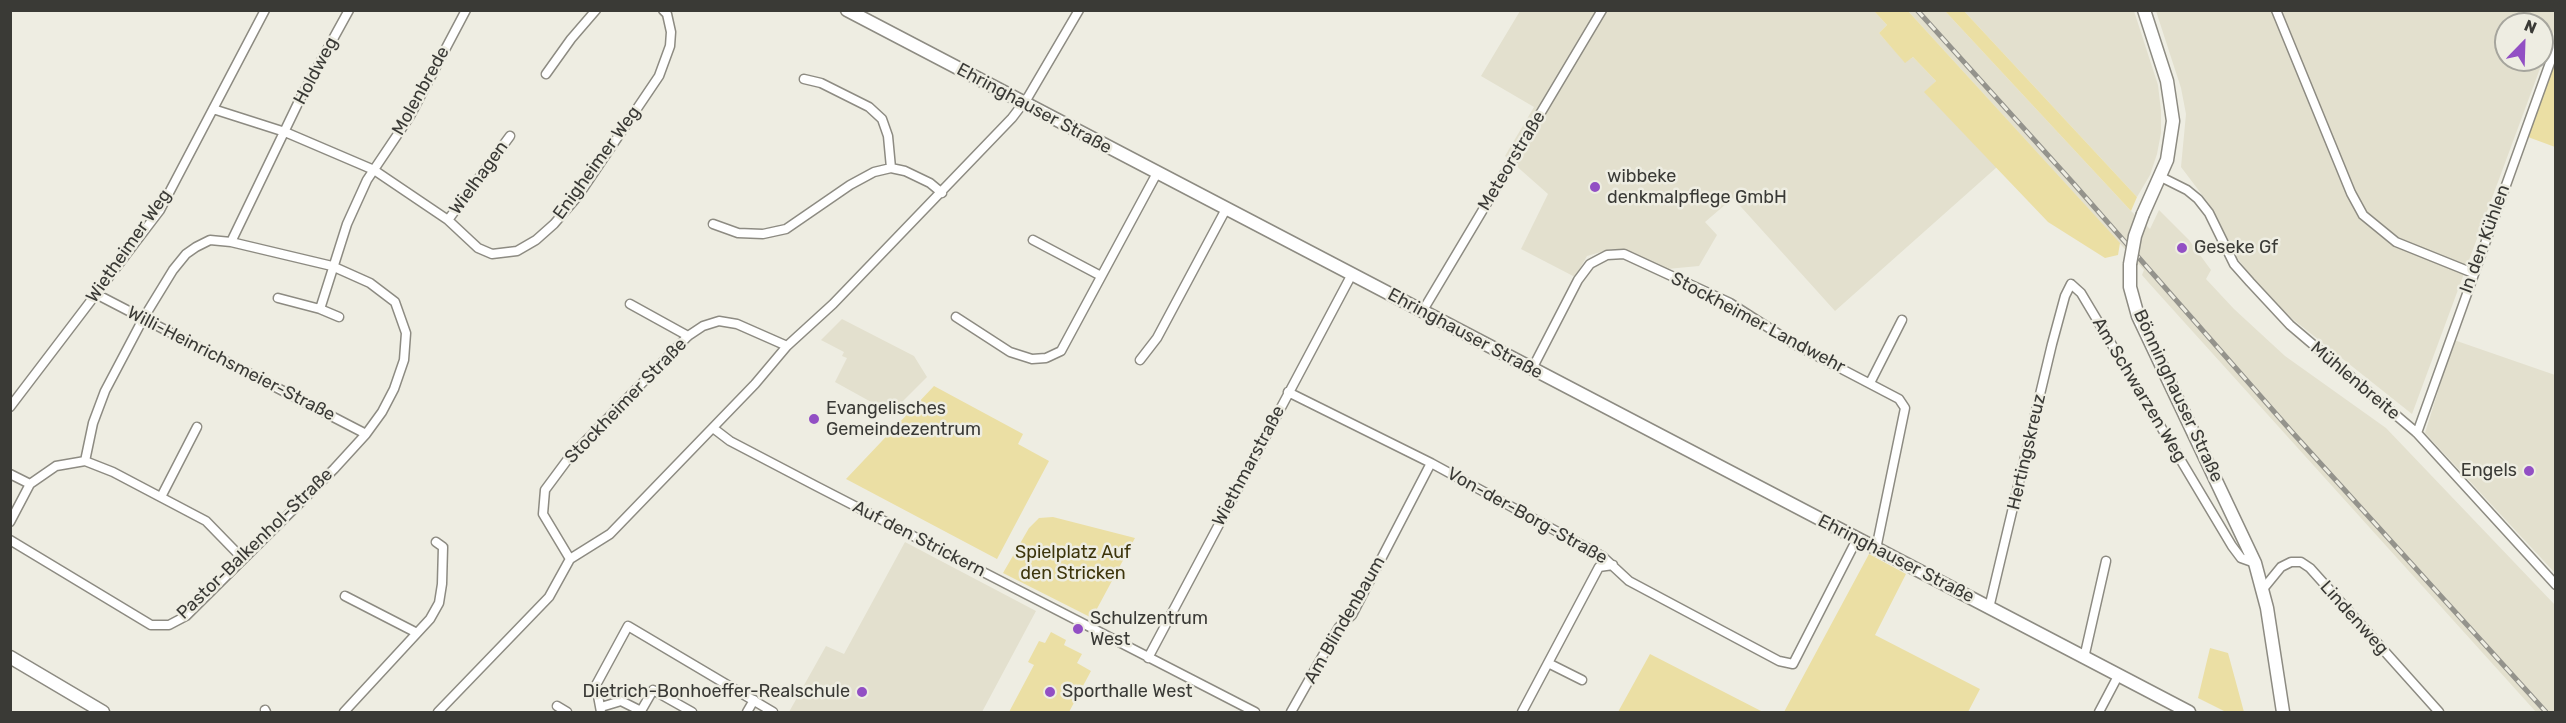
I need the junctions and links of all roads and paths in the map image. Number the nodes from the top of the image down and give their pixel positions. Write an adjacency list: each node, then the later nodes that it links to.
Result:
1 (265, 10): 15 (street, Wietheimer Weg)
2 (349, 10): 16 (street, Holdweg)
3 (466, 10): 19 (street, Molenbrede)
4 (596, 10): 12 (street)
5 (663, 10): 24 (street, Enigheimer Weg)
6 (847, 10): 14 (street, Ehringhauser Straße)
7 (1079, 10): 14 (street)
8 (1602, 10): 37 (street, Meteorstraße)
9 (2144, 10): 21 (street, Bönninghauser Straße)
10 (2276, 10): 29 (street)
11 (2556, 46): 29 (street, In den Kühlen)
12 (546, 74)
13 (804, 79): 18 (street)
14 (1023, 103): 20 (street, Ehringhauser Straße); 22 (street)
15 (213, 109): 16 (street, Enigheimer Weg); 32 (street, Wietheimer Weg)
16 (285, 132): 19 (street, Enigheimer Weg); 27 (street, Holdweg)
17 (510, 136): 24 (street, Wielhagen)
18 (891, 168): 22 (street); 25 (street)
19 (374, 171): 24 (street, Enigheimer Weg); 28 (street, Molenbrede)
20 (1157, 173): 23 (street, Ehringhauser Straße); 31 (street)
21 (2161, 177): 51 (street, Mühlenbreite); 66 (street, Bönninghauser Straße, bridge)
22 (942, 193): 43 (street)
23 (1226, 209): 30 (street, Ehringhauser Straße); 44 (street)
24 (447, 220)
25 (713, 224)
26 (1033, 240): 31 (street)
27 (231, 242): 28 (street, Pastor-Balkenhol-Straße); 40 (street, Pastor-Balkenhol-Straße)
28 (332, 266): 36 (street, Molenbrede); 52 (street, Pastor-Balkenhol-Straße)
29 (2473, 273): 51 (street, In den Kühlen)
30 (1352, 274): 37 (street, Ehringhauser Straße); 47 (street, Wiethmarstraße)
31 (1101, 276): 39 (street)
32 (96, 294): 40 (street, Willi-Heinrichsmeier-Straße); 48 (street, Wietheimer Weg)
33 (2065, 296): 66 (street, Am Schwarzen Weg); 71 (street, Hertingskreuz)
34 (278, 298): 36 (street)
35 (630, 304): 42 (street)
36 (320, 309): 38 (street)
37 (1422, 312): 45 (street, Ehringhauser Straße)
38 (339, 317)
39 (956, 317)
40 (143, 318): 52 (street, Willi-Heinrichsmeier-Straße); 53 (street, Pastor-Balkenhol-Straße)
41 (1902, 320): 46 (street)
42 (688, 336): 43 (street, Stockheimer Straße); 64 (street, Stockheimer Straße)
43 (786, 346): 50 (street)
44 (1140, 360)
45 (1532, 369): 46 (street, Stockheimer Landwehr); 59 (street, Ehringhauser Straße)
46 (1870, 383): 62 (street, Stockheimer Landwehr)
47 (1288, 392): 54 (street, Von-der-Borg-Straße); 74 (street, Wiethmarstraße)
48 (10, 407)
49 (197, 427): 57 (street)
50 (712, 428): 64 (street); 74 (street, Auf den Strickern)
51 (2417, 433): 68 (street, Mühlenbreite)
52 (366, 434): 63 (street, Pastor-Balkenhol-Straße)
53 (85, 461): 56 (street); 57 (street)
54 (1431, 463): 67 (street, Von-der-Borg-Straße); 90 (street, Am Blindenbaum)
55 (10, 474): 56 (street)
56 (30, 484): 58 (street)
57 (161, 497): 63 (street)
58 (10, 522)
59 (1857, 539): 62 (street, Ehringhauser Straße); 67 (street, Von-der-Borg-Straße)
60 (10, 540): 63 (street, Pastor-Balkenhol-Straße)
61 (436, 542): 72 (street)
62 (1876, 549): 71 (street, Ehringhauser Straße)
63 (242, 558)
64 (570, 559): 84 (street)
65 (2106, 561): 75 (street)
66 (2255, 563): 69 (street, Bönninghauser Straße)
67 (1613, 565): 76 (street)
68 (2556, 585)
69 (2263, 589): 94 (street, Bönninghauser Straße); 95 (street, Lindenweg)
70 (345, 596): 72 (street)
71 (1989, 608): 75 (street, Ehringhauser Straße)
72 (417, 633): 83 (street)
73 (10, 657): 82 (street)
74 (1148, 658): 89 (street, Auf den Strickern)
75 (2084, 658): 77 (street, Ehringhauser Straße)
76 (1548, 663): 78 (street); 91 (street)
77 (2118, 676): 92 (street); 93 (street, Ehringhauser Straße)
78 (1582, 680)
79 (754, 700): 81 (street); 87 (street); 88 (street)
80 (557, 706): 85 (street)
81 (601, 710): 86 (street)
82 (103, 712)
83 (344, 712)
84 (438, 712)
85 (567, 712)
86 (692, 712)
87 (747, 712)
88 (773, 712)
89 (1255, 712)
90 (1291, 712)
91 (1522, 712)
92 (2099, 712)
93 (2189, 712)
94 (2283, 712)
95 (2439, 712)

